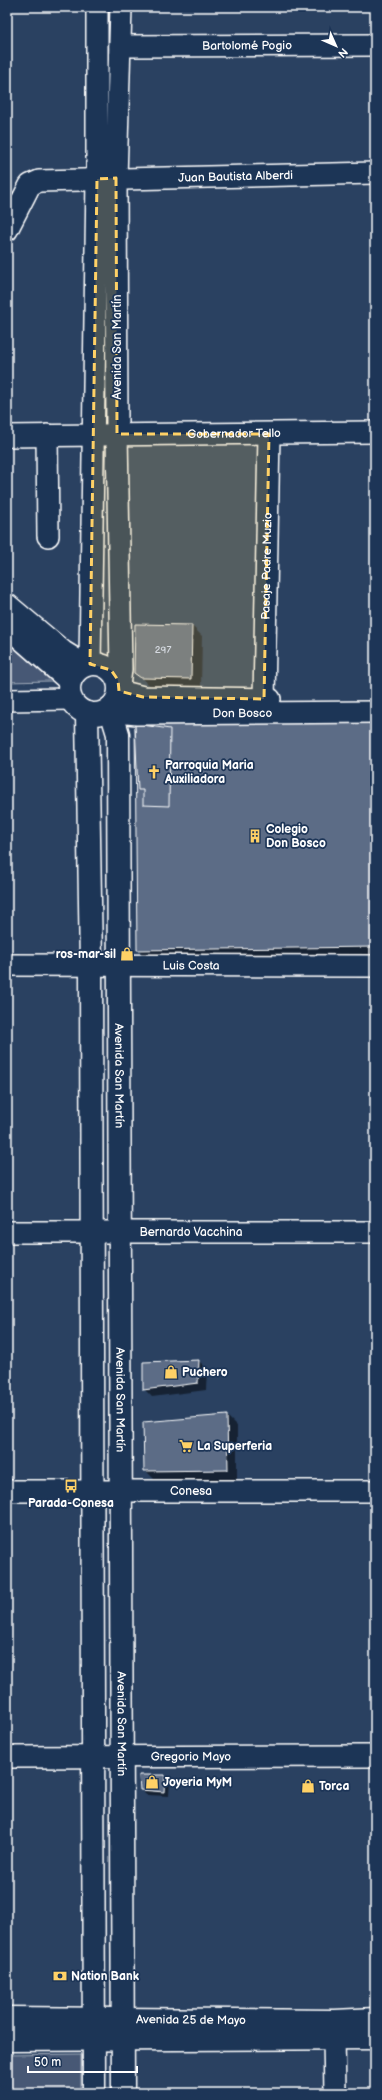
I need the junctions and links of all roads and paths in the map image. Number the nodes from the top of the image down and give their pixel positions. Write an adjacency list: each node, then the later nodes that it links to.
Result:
1 (97, 7): 6 (street, Avenida San Martín)
2 (121, 7): 4 (street, Avenida San Martín)
3 (375, 45): 4 (street, Bartolomé Pogio)
4 (120, 46): 6 (street, Avenida San Martín)
5 (375, 173): 6 (street, Juan Bautista Alberdi)
6 (107, 179): 7 (street, Juan Bautista Alberdi); 9 (street, Avenida San Martín); 10 (street, Avenida San Martín)
7 (7, 230)
8 (375, 432): 11 (street, Gobernador Tello)
9 (94, 434): 10 (street, Gobernador Tello); 12 (street, Gobernador Tello); 17 (street, Avenida San Martín)
10 (117, 434): 11 (street, Gobernador Tello); 18 (street, Avenida San Martín)
11 (269, 434): 20 (street, Pasaje Padre Muzio)
12 (47, 435): 13 (street, Gobernador Tello); 14 (street)
13 (7, 436)
14 (48, 536)
15 (7, 605): 17 (main road)
16 (7, 626): 17 (main road)
17 (80, 684): 18 (main road); 18 (main road, Avenida San Martín); 21 (street); 24 (main road, Avenida San Martín)
18 (115, 698): 20 (street, Don Bosco); 22 (street, Don Bosco); 25 (main road, Avenida San Martín)
19 (375, 698): 20 (street, Don Bosco)
20 (264, 699)
21 (7, 700)
22 (375, 712)
23 (7, 965): 24 (street, Luis Costa)
24 (91, 965): 25 (street, Luis Costa); 28 (main road, Avenida San Martín)
25 (120, 965): 26 (street, Luis Costa); 29 (main road, Avenida San Martín)
26 (375, 966)
27 (7, 1232): 28 (street, Bernardo Vacchina)
28 (92, 1232): 29 (street, Bernardo Vacchina); 33 (main road, Avenida San Martín)
29 (120, 1232): 30 (street, Bernardo Vacchina); 34 (main road, Avenida San Martín)
30 (375, 1232)
31 (375, 1490): 34 (street, Conesa)
32 (7, 1491): 33 (street, Conesa)
33 (92, 1491): 34 (street, Conesa); 37 (main road, Avenida San Martín)
34 (121, 1491): 38 (main road, Avenida San Martín)
35 (375, 1756): 38 (street, Gregorio Mayo)
36 (7, 1757): 37 (street, Gregorio Mayo)
37 (93, 1758): 38 (street, Gregorio Mayo); 41 (main road, Avenida San Martín)
38 (122, 1758): 42 (main road, Avenida San Martín)
39 (7, 2018): 41 (main road, Avenida 25 de Mayo)
40 (375, 2019): 42 (main road, Avenida 25 de Mayo)
41 (94, 2029): 42 (main road, Avenida 25 de Mayo); 45 (main road, Avenida 25 de Mayo); 46 (main road, Avenida San Martín)
42 (122, 2029): 43 (main road, Avenida 25 de Mayo); 47 (main road, Avenida San Martín)
43 (334, 2038): 44 (main road, Avenida 25 de Mayo); 48 (street)
44 (375, 2038)
45 (7, 2040)
46 (94, 2093)
47 (123, 2093)
48 (335, 2093)

